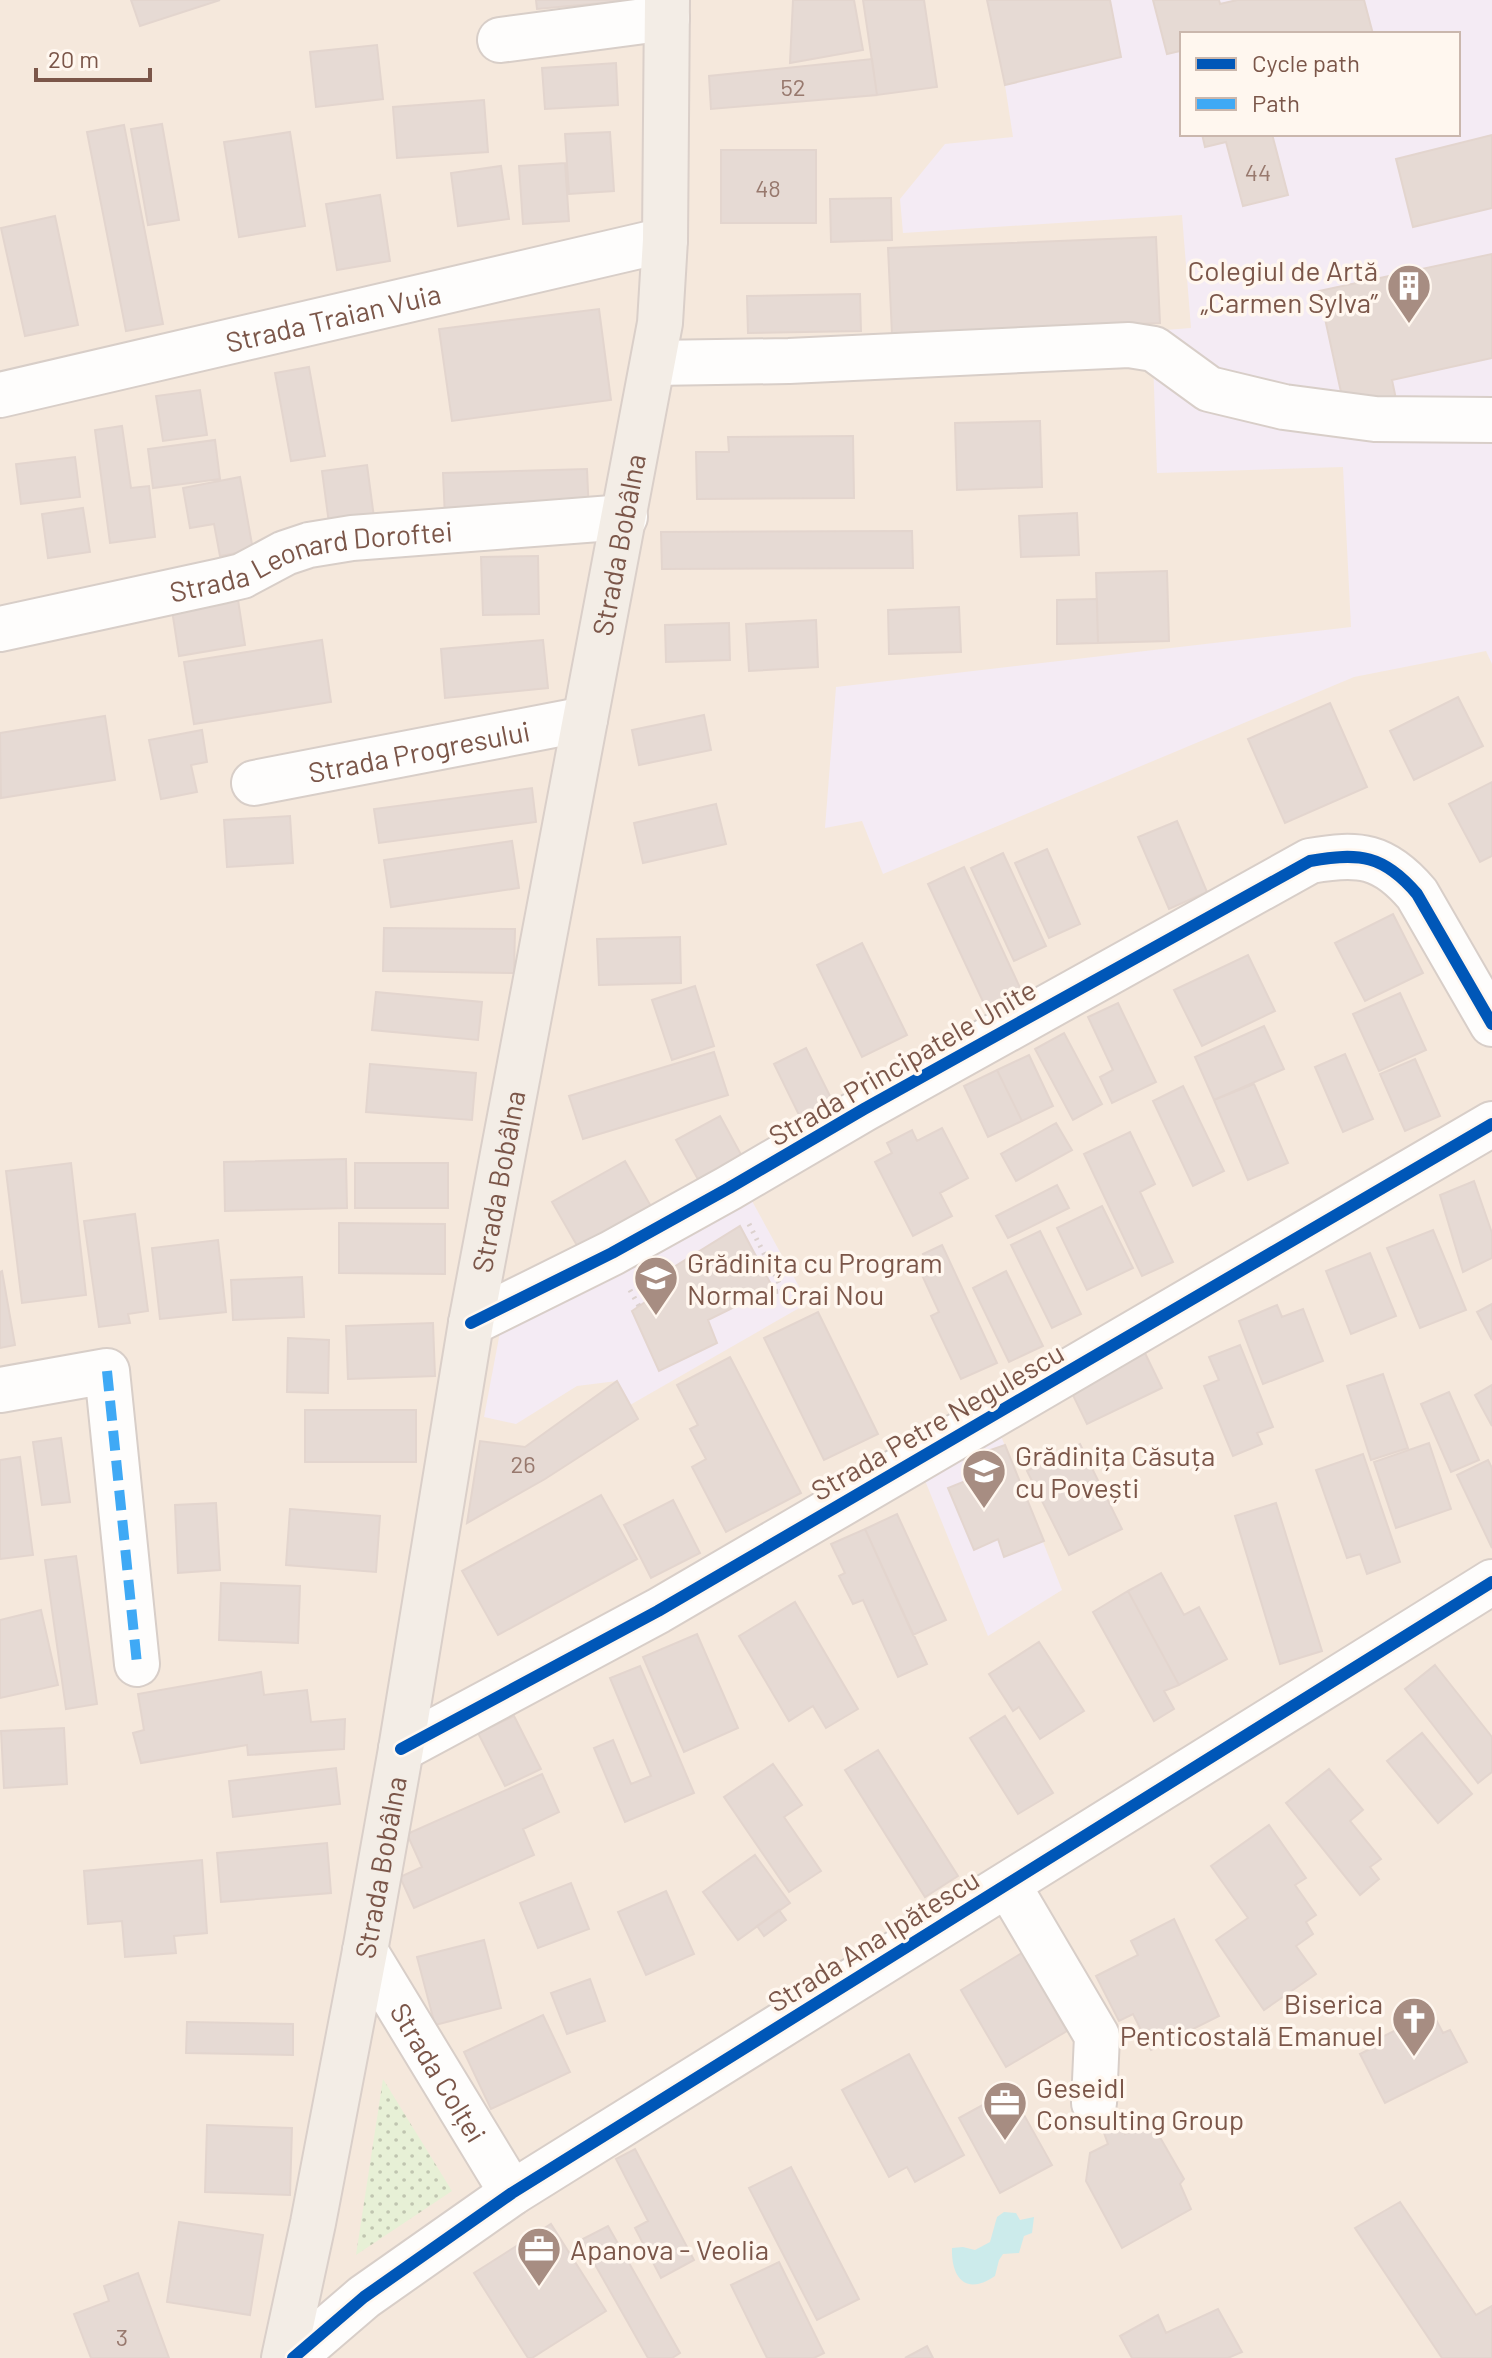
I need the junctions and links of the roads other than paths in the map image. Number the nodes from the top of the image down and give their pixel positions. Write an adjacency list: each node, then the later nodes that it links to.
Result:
1 (667, 9): 2 (street); 3 (main road, Strada Bobâlna)
2 (500, 40)
3 (665, 240): 4 (main road, Strada Bobâlna); 5 (street, Strada Traian Vuia)
4 (653, 363): 6 (street); 7 (main road, Strada Bobâlna)
5 (0, 395)
6 (1492, 420)
7 (625, 517): 8 (street, Strada Leonard Doroftei); 9 (main road, Strada Bobâlna)
8 (0, 629)
9 (585, 719): 10 (street, Strada Progresului); 13 (main road, Strada Bobâlna)
10 (254, 783)
11 (1492, 1024): 13 (street, Strada Principatele Unite)
12 (1492, 1124): 17 (street, Strada Petre Negulescu)
13 (471, 1323): 17 (main road, Strada Bobâlna)
14 (0, 1390): 16 (street)
15 (1492, 1582): 18 (street, Strada Ana Ipătescu)
16 (137, 1664)
17 (401, 1749): 19 (main road, Strada Bobâlna)
18 (1008, 1885): 20 (street); 21 (street, Strada Ana Ipătescu)
19 (365, 1951): 21 (street, Strada Colței); 22 (main road, Strada Bobâlna)
20 (1094, 2103)
21 (512, 2193): 23 (street, Strada Ana Ipătescu)
22 (284, 2358)
23 (293, 2358)

